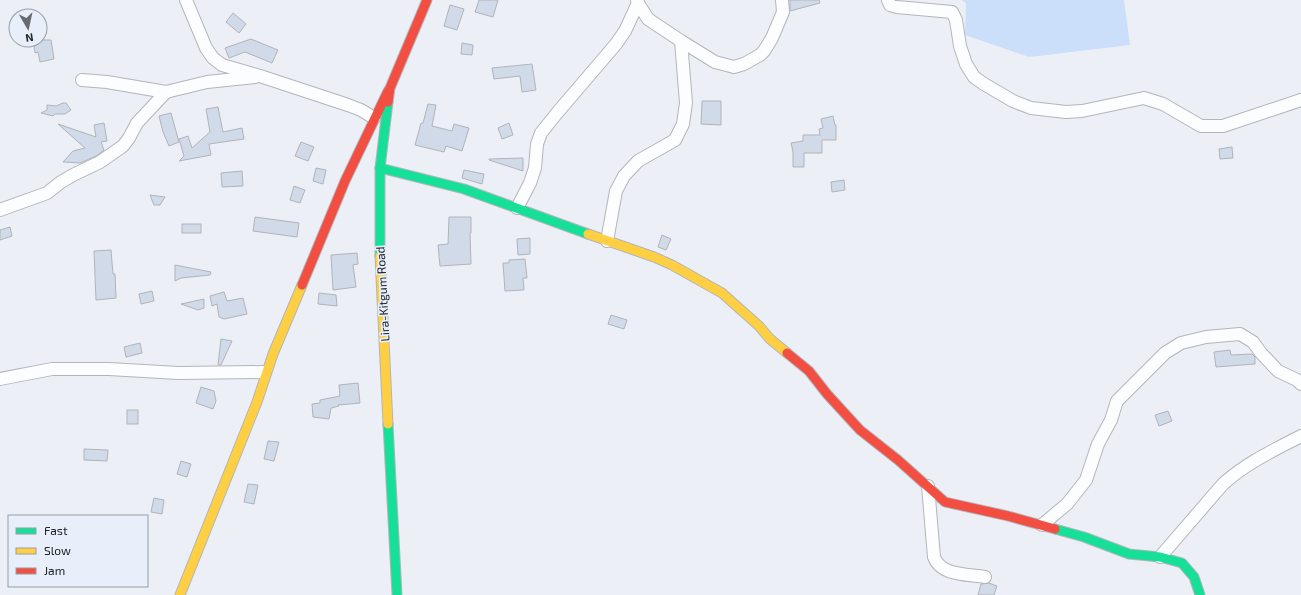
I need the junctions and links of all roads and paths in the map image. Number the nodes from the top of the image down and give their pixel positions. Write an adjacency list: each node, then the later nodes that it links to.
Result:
1 (186, 0): 7 (street)
2 (427, 0): 9 (main road, Lira-Kitgum Road)
3 (782, 0): 6 (street)
4 (888, 0): 11 (street)
5 (637, 2): 6 (street); 14 (street)
6 (681, 41): 16 (street)
7 (260, 76): 10 (street); 12 (street)
8 (82, 80): 10 (street)
9 (390, 88): 12 (main road); 13 (main road, Lira-Kitgum Road)
10 (166, 92): 15 (street)
11 (1301, 100)
12 (374, 118): 17 (main road)
13 (380, 168): 14 (main road); 26 (main road, Lira-Kitgum Road)
14 (517, 208): 16 (main road)
15 (0, 210)
16 (607, 241): 21 (main road)
17 (265, 372): 18 (street); 25 (main road)
18 (0, 379)
19 (1301, 384): 22 (street)
20 (1301, 436): 23 (street)
21 (928, 486): 22 (main road); 24 (street)
22 (1042, 525): 23 (main road)
23 (1160, 557): 27 (main road)
24 (985, 577)
25 (180, 595)
26 (397, 595)
27 (1200, 595)

